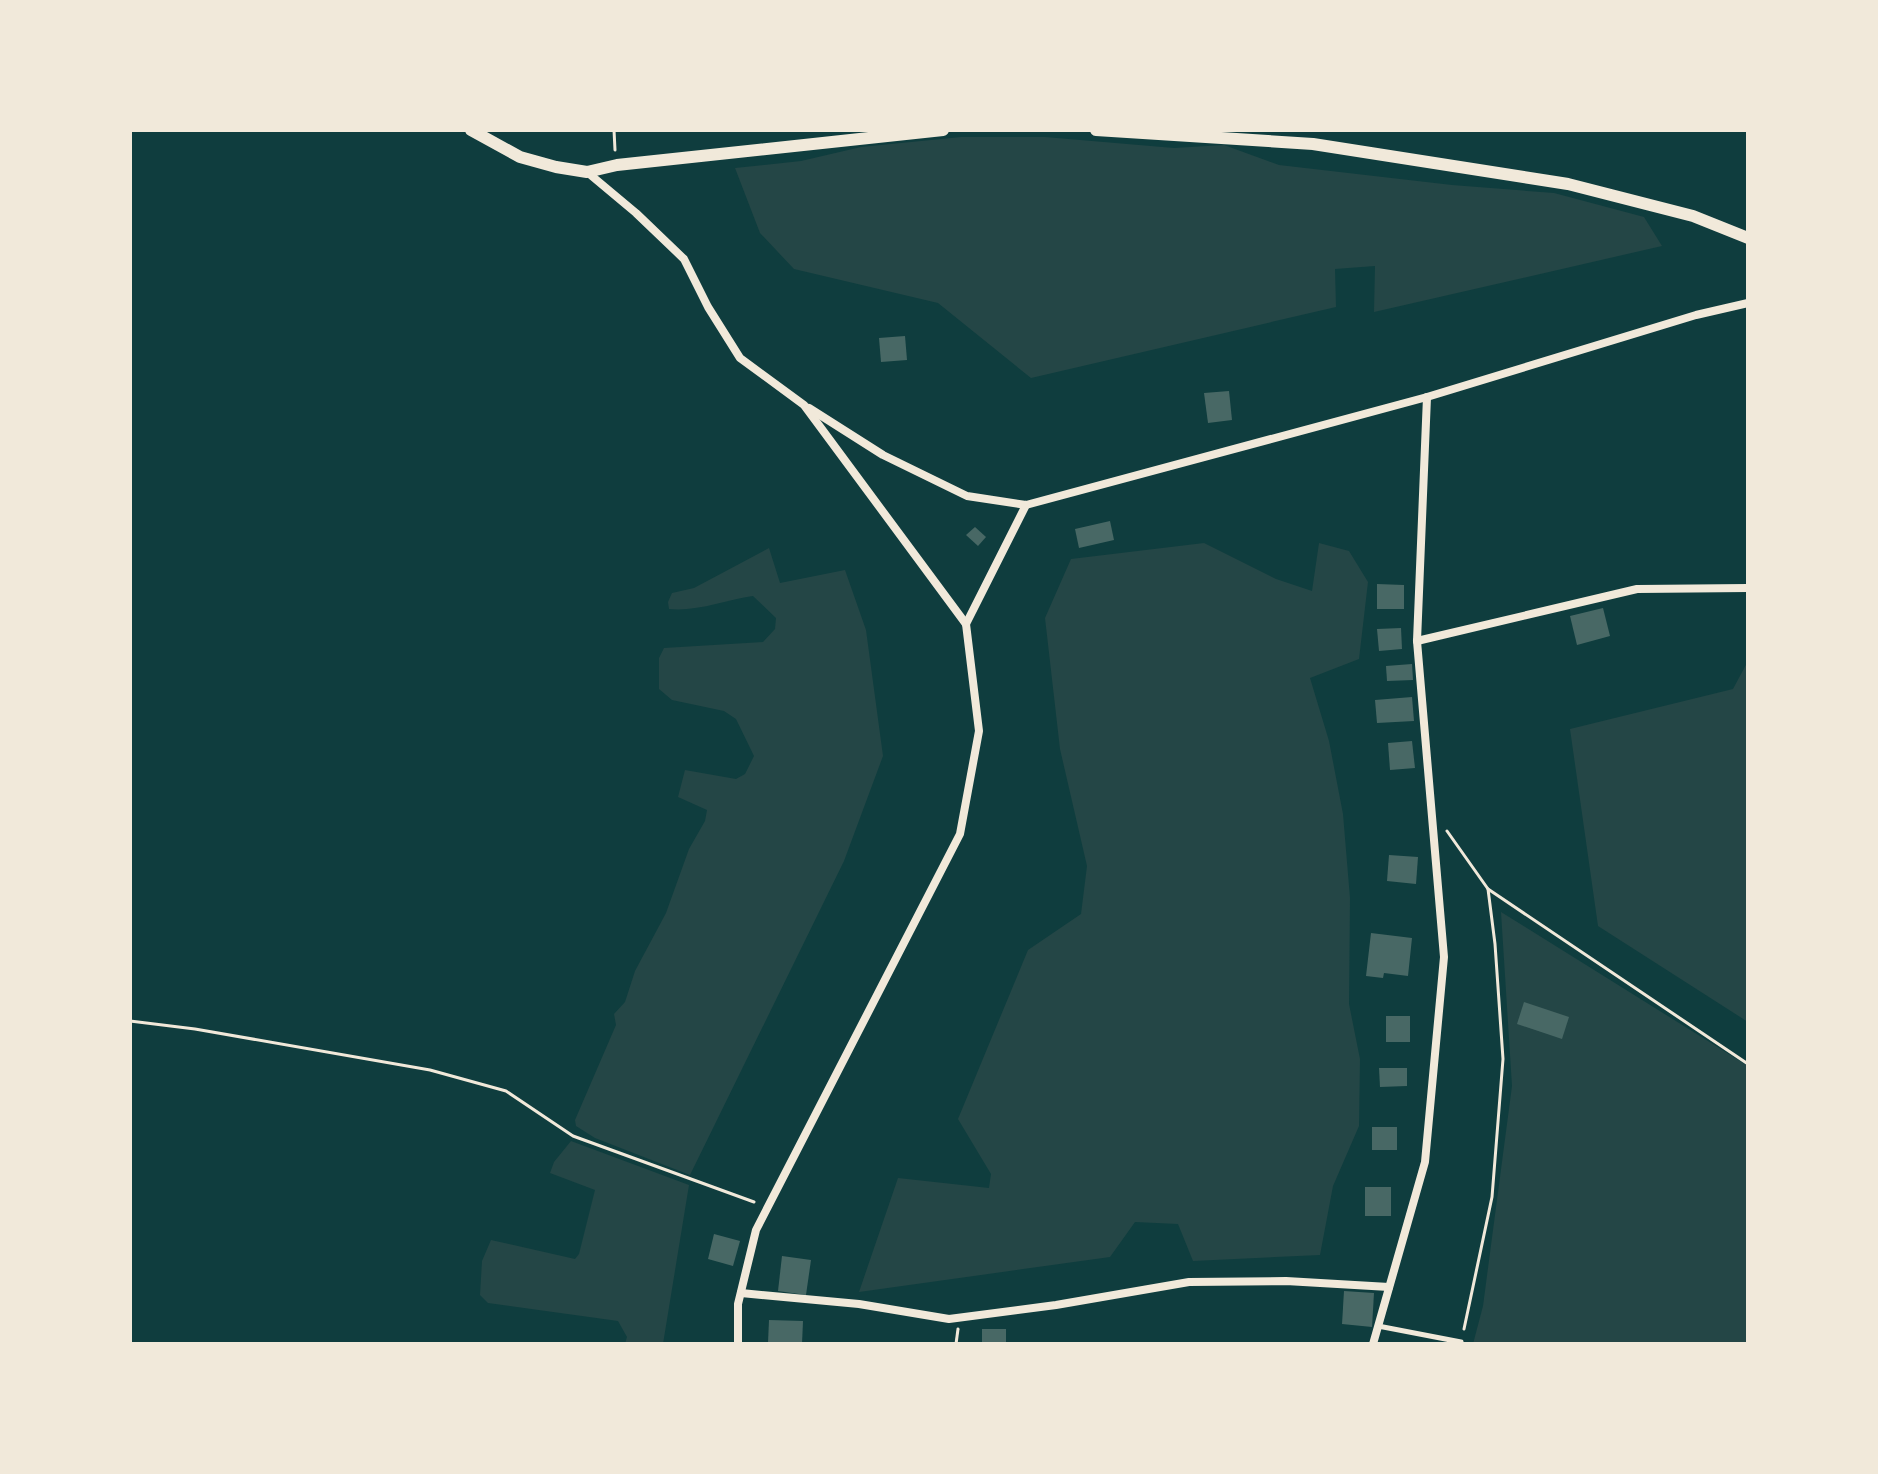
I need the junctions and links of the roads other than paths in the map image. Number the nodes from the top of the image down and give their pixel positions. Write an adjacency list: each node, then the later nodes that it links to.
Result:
1 (471, 130): 4 (street)
2 (943, 130): 4 (street)
3 (1096, 130): 5 (street)
4 (587, 172): 8 (street)
5 (1748, 238)
6 (1748, 303): 7 (street)
7 (1427, 397): 9 (street); 12 (street)
8 (804, 405): 9 (street); 11 (street)
9 (1026, 505): 11 (street)
10 (1748, 588): 12 (street)
11 (966, 624): 14 (street)
12 (1417, 641): 13 (street)
13 (1389, 1287): 14 (street); 15 (street)
14 (741, 1293): 17 (street)
15 (1378, 1326): 16 (lane); 18 (street)
16 (1461, 1342)
17 (738, 1344)
18 (1373, 1344)

